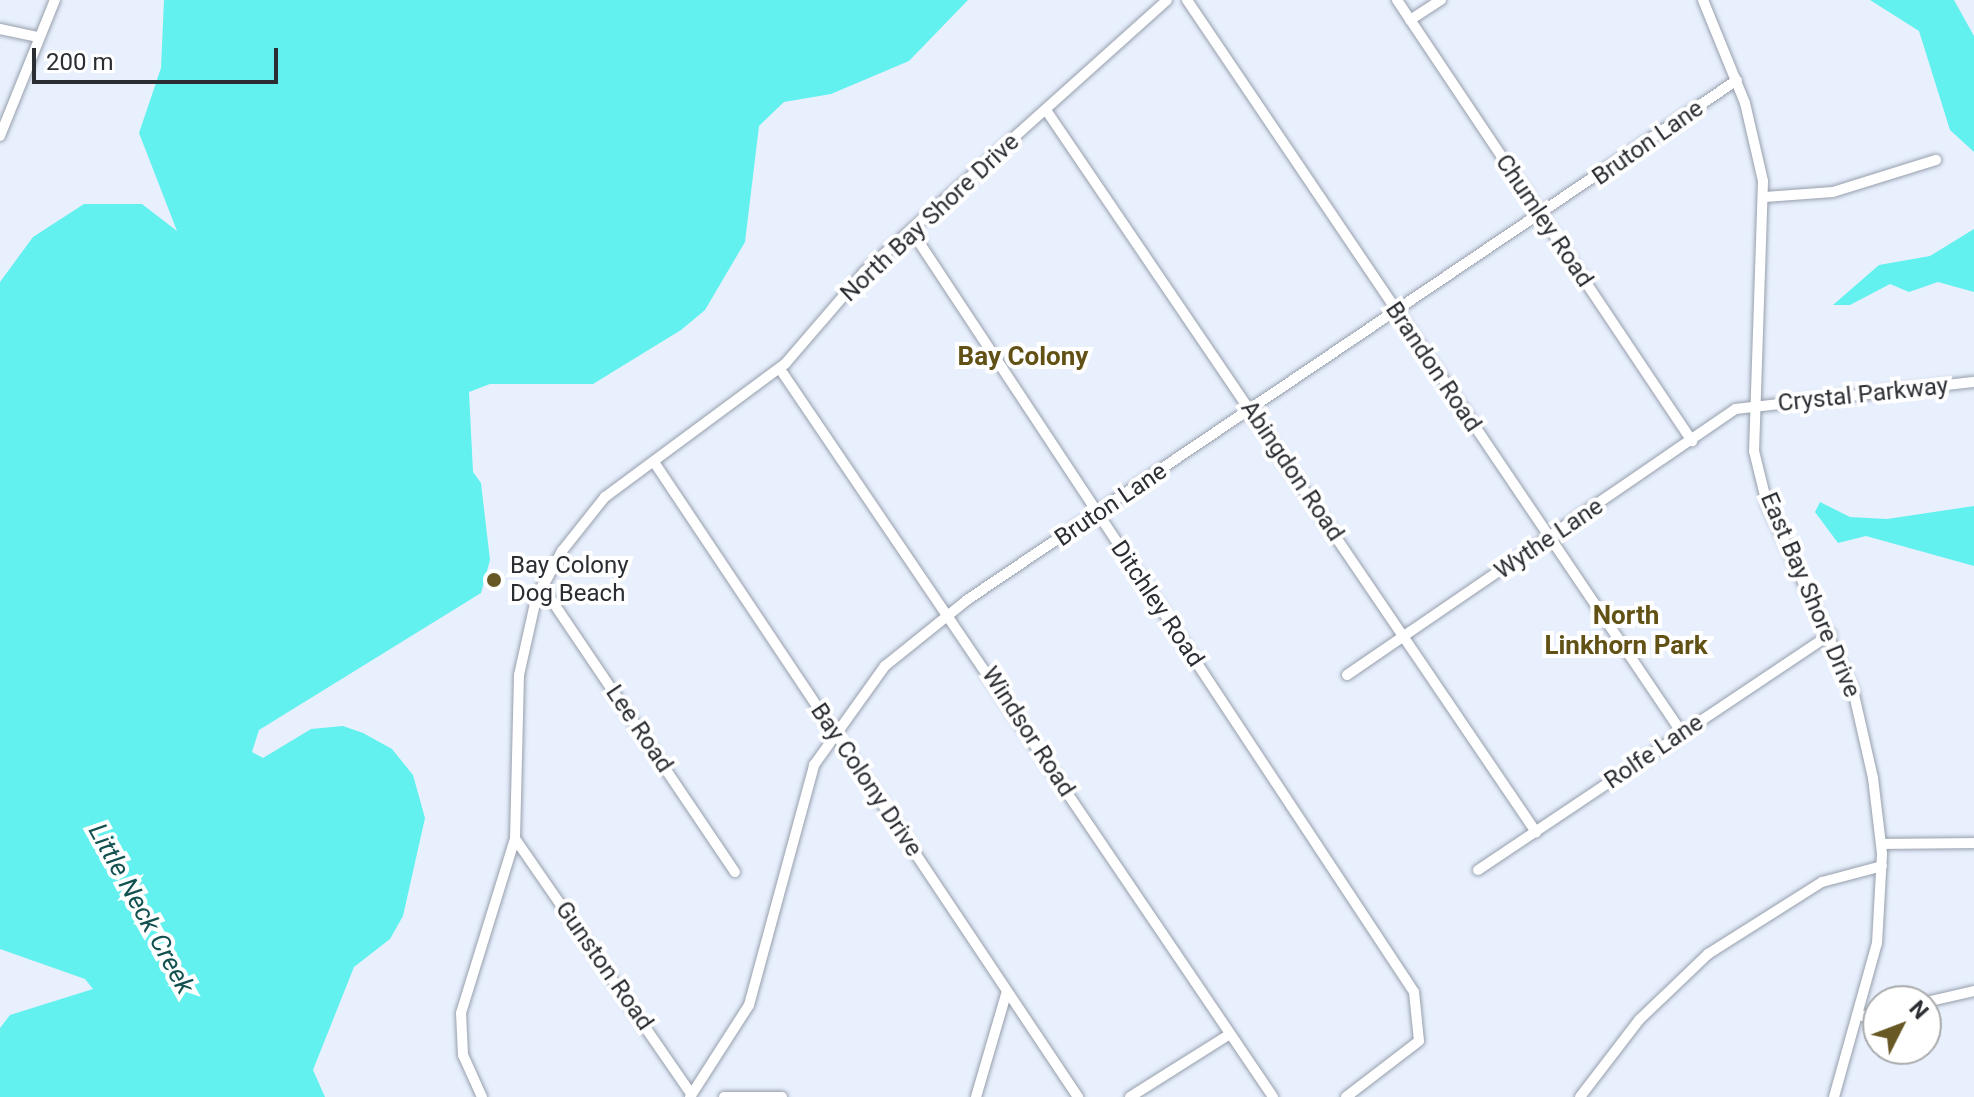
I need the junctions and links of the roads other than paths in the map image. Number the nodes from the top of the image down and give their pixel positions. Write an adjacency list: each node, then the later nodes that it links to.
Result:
1 (55, 0): 9 (street)
2 (1167, 0): 11 (street, North Bay Shore Drive)
3 (1187, 0): 17 (street, Brandon Road)
4 (1397, 0): 7 (street, Chumley Road)
5 (1441, 0): 7 (street)
6 (1703, 0): 10 (street, East Bay Shore Drive)
7 (1410, 20): 15 (street, Chumley Road)
8 (0, 29): 9 (street)
9 (37, 37): 12 (street)
10 (1737, 80): 14 (street, East Bay Shore Drive); 15 (street, Bruton Lane)
11 (1046, 110): 16 (street, North Bay Shore Drive); 21 (street, Abingdon Road)
12 (0, 136)
13 (1936, 160): 14 (street)
14 (1765, 197): 20 (street, East Bay Shore Drive)
15 (1541, 216): 17 (street, Bruton Lane); 22 (street, Chumley Road)
16 (911, 230): 18 (street, North Bay Shore Drive); 24 (street, Ditchley Road)
17 (1397, 313): 21 (street, Bruton Lane); 25 (street, Brandon Road)
18 (780, 369): 23 (street, North Bay Shore Drive); 27 (street, Windsor Road)
19 (1974, 382): 20 (street, Crystal Parkway)
20 (1751, 406): 22 (street, Wythe Lane); 28 (street, East Bay Shore Drive)
21 (1252, 411): 24 (street, Bruton Lane); 29 (street, Abingdon Road)
22 (1692, 441): 25 (street, Wythe Lane)
23 (654, 462): 26 (street, North Bay Shore Drive); 32 (street, Bay Colony Drive)
24 (1097, 515): 27 (street, Bruton Lane); 54 (street, Ditchley Road)
25 (1549, 540): 29 (street, Wythe Lane); 31 (street, Brandon Road)
26 (542, 586): 34 (street, North Bay Shore Drive); 39 (street, Lee Road)
27 (948, 614): 32 (street, Bruton Lane); 45 (street, Windsor Road)
28 (1830, 634): 31 (street, Rolfe Lane); 36 (street, East Bay Shore Drive)
29 (1403, 636): 30 (street, Wythe Lane); 33 (street, Abingdon Road)
30 (1347, 675)
31 (1682, 733): 33 (street, Rolfe Lane)
32 (836, 736): 41 (street, Bay Colony Drive); 46 (street, Bruton Lane)
33 (1536, 832): 38 (street, Rolfe Lane)
34 (515, 839): 46 (street, Gunston Road); 47 (street, North Bay Shore Drive)
35 (1974, 843): 36 (street)
36 (1881, 844): 37 (street, East Bay Shore Drive)
37 (1882, 866): 40 (street, East Bay Shore Drive); 55 (street)
38 (1478, 870)
39 (735, 872)
40 (1867, 985)
41 (1007, 991): 50 (street); 51 (street, Bay Colony Drive)
42 (1974, 991): 43 (street)
43 (1942, 998)
44 (1862, 1019): 56 (street, East Bay Shore Drive)
45 (1230, 1034): 52 (street); 53 (street, Windsor Road)
46 (690, 1096)
47 (482, 1097)
48 (724, 1097): 49 (street)
49 (782, 1097)
50 (976, 1097)
51 (1078, 1097)
52 (1130, 1097)
53 (1273, 1097)
54 (1346, 1097)
55 (1580, 1097)
56 (1834, 1097)

